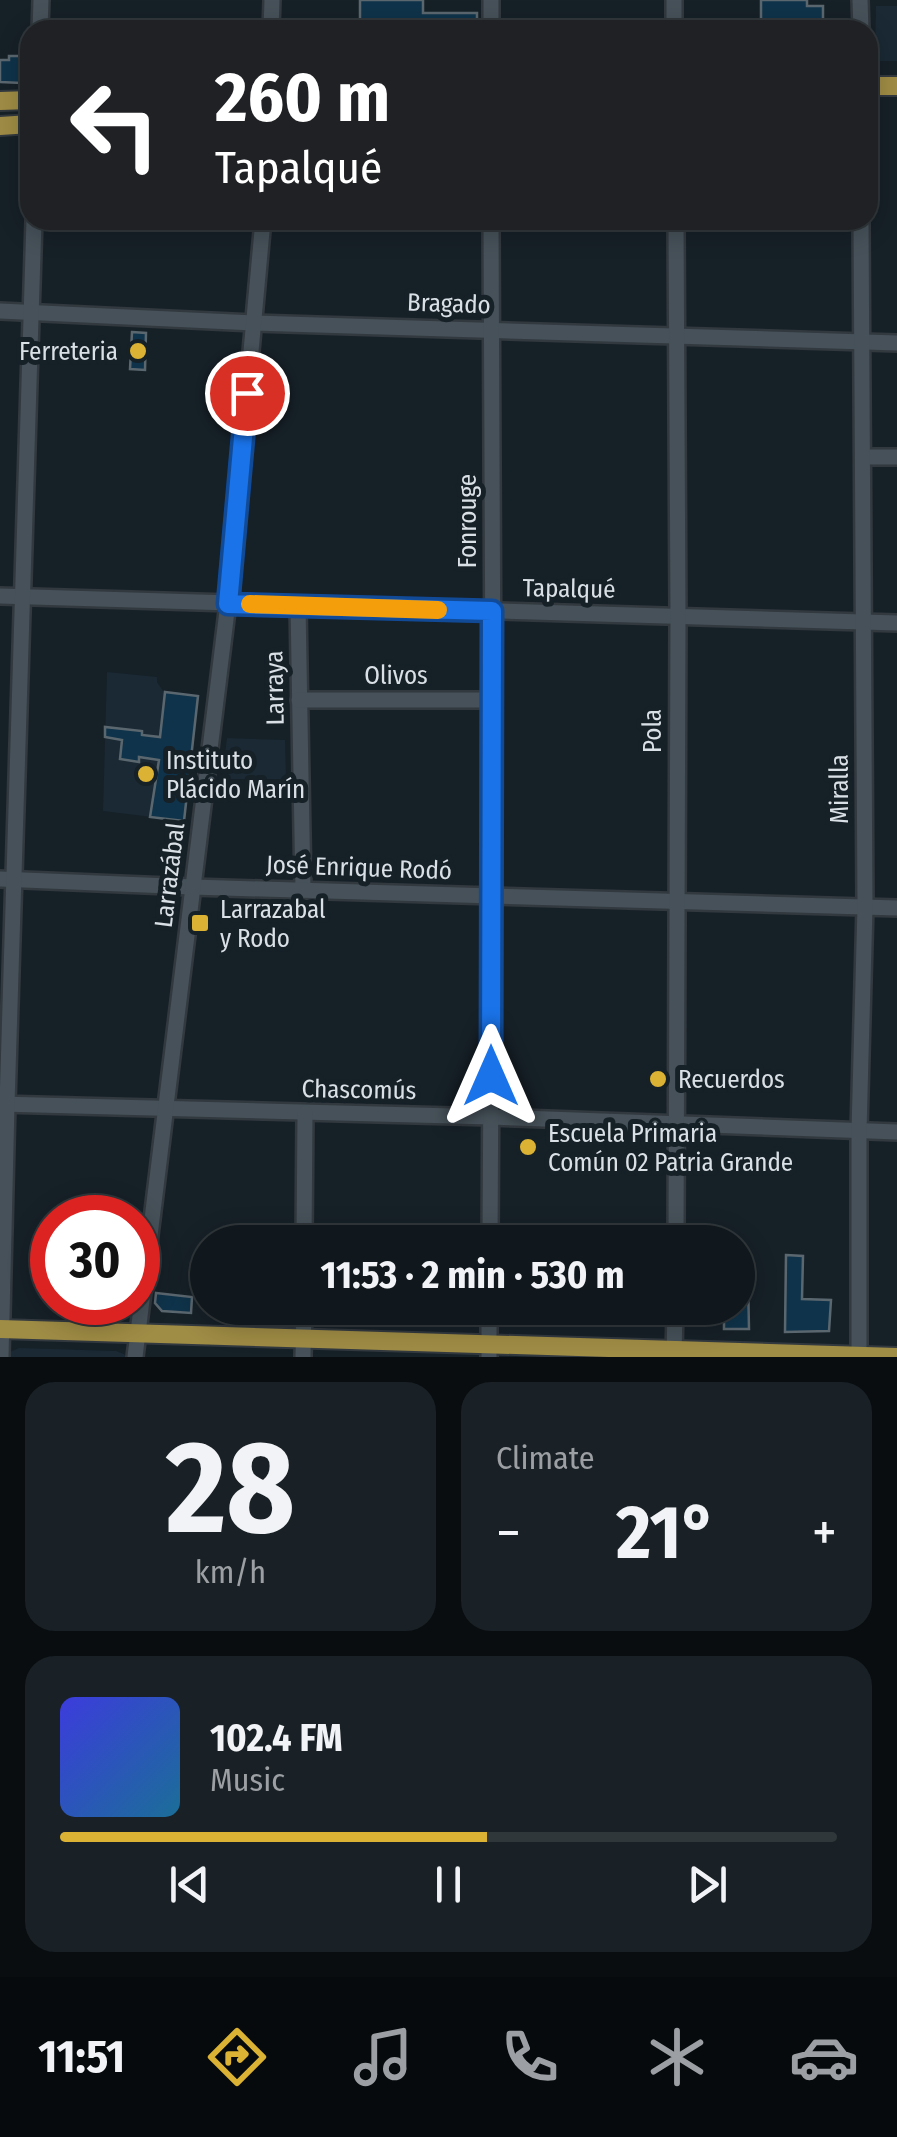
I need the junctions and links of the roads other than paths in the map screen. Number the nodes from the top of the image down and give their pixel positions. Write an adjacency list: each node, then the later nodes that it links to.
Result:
1 (34, 230): 7 (street)
2 (262, 230): 8 (street, Larrazábal)
3 (491, 230): 9 (street, Fonrouge)
4 (676, 230): 10 (street, Pola)
5 (862, 230): 11 (street, Miralla)
6 (0, 311): 7 (street, Bragado)
7 (32, 312): 8 (street, Bragado); 16 (street)
8 (254, 323): 9 (street, Bragado); 17 (street, Larrazábal)
9 (491, 330): 10 (street, Bragado); 19 (street, Fonrouge)
10 (678, 336): 11 (street, Bragado); 20 (street, Pola)
11 (862, 342): 12 (street, Bragado); 13 (street, Miralla)
12 (897, 343)
13 (863, 457): 14 (street); 21 (street, Miralla)
14 (897, 457)
15 (0, 596): 16 (street, Tapalqué)
16 (22, 596): 17 (street, Tapalqué); 25 (street)
17 (228, 604): 18 (street, Tapalqué); 26 (street, Larrazábal)
18 (298, 606): 19 (street, Tapalqué); 23 (street, Larraya)
19 (492, 611): 20 (street, Tapalqué); 24 (street, Fonrouge)
20 (678, 616): 21 (street, Tapalqué); 29 (street, Pola)
21 (864, 622): 22 (street, Tapalqué); 30 (street, Miralla)
22 (897, 623)
23 (299, 700): 24 (street, Olivos); 27 (street, Larraya)
24 (493, 700): 28 (street, Fonrouge)
25 (7, 879): 26 (street, José Enrique Rodó); 32 (street)
26 (192, 887): 27 (street, José Enrique Rodó); 33 (street, Larrazábal)
27 (303, 890): 28 (street, José Enrique Rodó)
28 (492, 896): 29 (street, José Enrique Rodó); 35 (street, Fonrouge)
29 (677, 901): 30 (street, José Enrique Rodó); 36 (street, Pola)
30 (865, 907): 31 (street, José Enrique Rodó); 37 (street, Miralla)
31 (897, 908)
32 (3, 1104): 33 (street, Chascomús); 44 (street)
33 (164, 1109): 34 (street, Chascomús); 45 (street, Larrazábal)
34 (306, 1113): 35 (street, Chascomús); 39 (street)
35 (491, 1117): 36 (street, Chascomús); 40 (street, Fonrouge)
36 (677, 1125): 37 (street, Chascomús); 41 (street, Pola)
37 (859, 1131): 38 (street, Chascomús); 49 (street, Miralla)
38 (897, 1132)
39 (304, 1225)
40 (490, 1225)
41 (676, 1225)
42 (490, 1325): 47 (street)
43 (675, 1325): 48 (street)
44 (1, 1329): 45 (main road); 50 (street)
45 (137, 1334): 46 (main road); 51 (street, Larrazábal)
46 (303, 1348): 47 (main road)
47 (489, 1351): 48 (main road)
48 (674, 1354): 49 (main road)
49 (859, 1356): 52 (main road)
50 (1, 1357)
51 (135, 1357)
52 (897, 1357)

